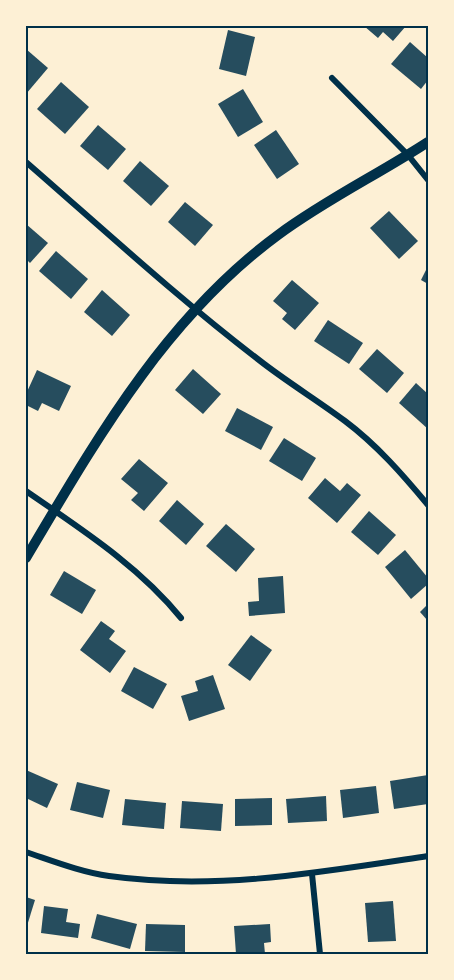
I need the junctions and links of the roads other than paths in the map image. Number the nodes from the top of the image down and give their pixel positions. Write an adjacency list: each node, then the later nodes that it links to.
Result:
1 (332, 78): 3 (street)
2 (429, 142): 3 (street)
3 (408, 155): 5 (street); 6 (street)
4 (26, 162): 6 (street)
5 (429, 180)
6 (195, 308): 8 (street); 9 (street)
7 (26, 490): 9 (street)
8 (429, 505)
9 (54, 510): 10 (street); 11 (street)
10 (26, 558)
11 (181, 618)
12 (26, 852): 14 (street)
13 (429, 856): 14 (street)
14 (312, 874): 15 (street)
15 (320, 954)

